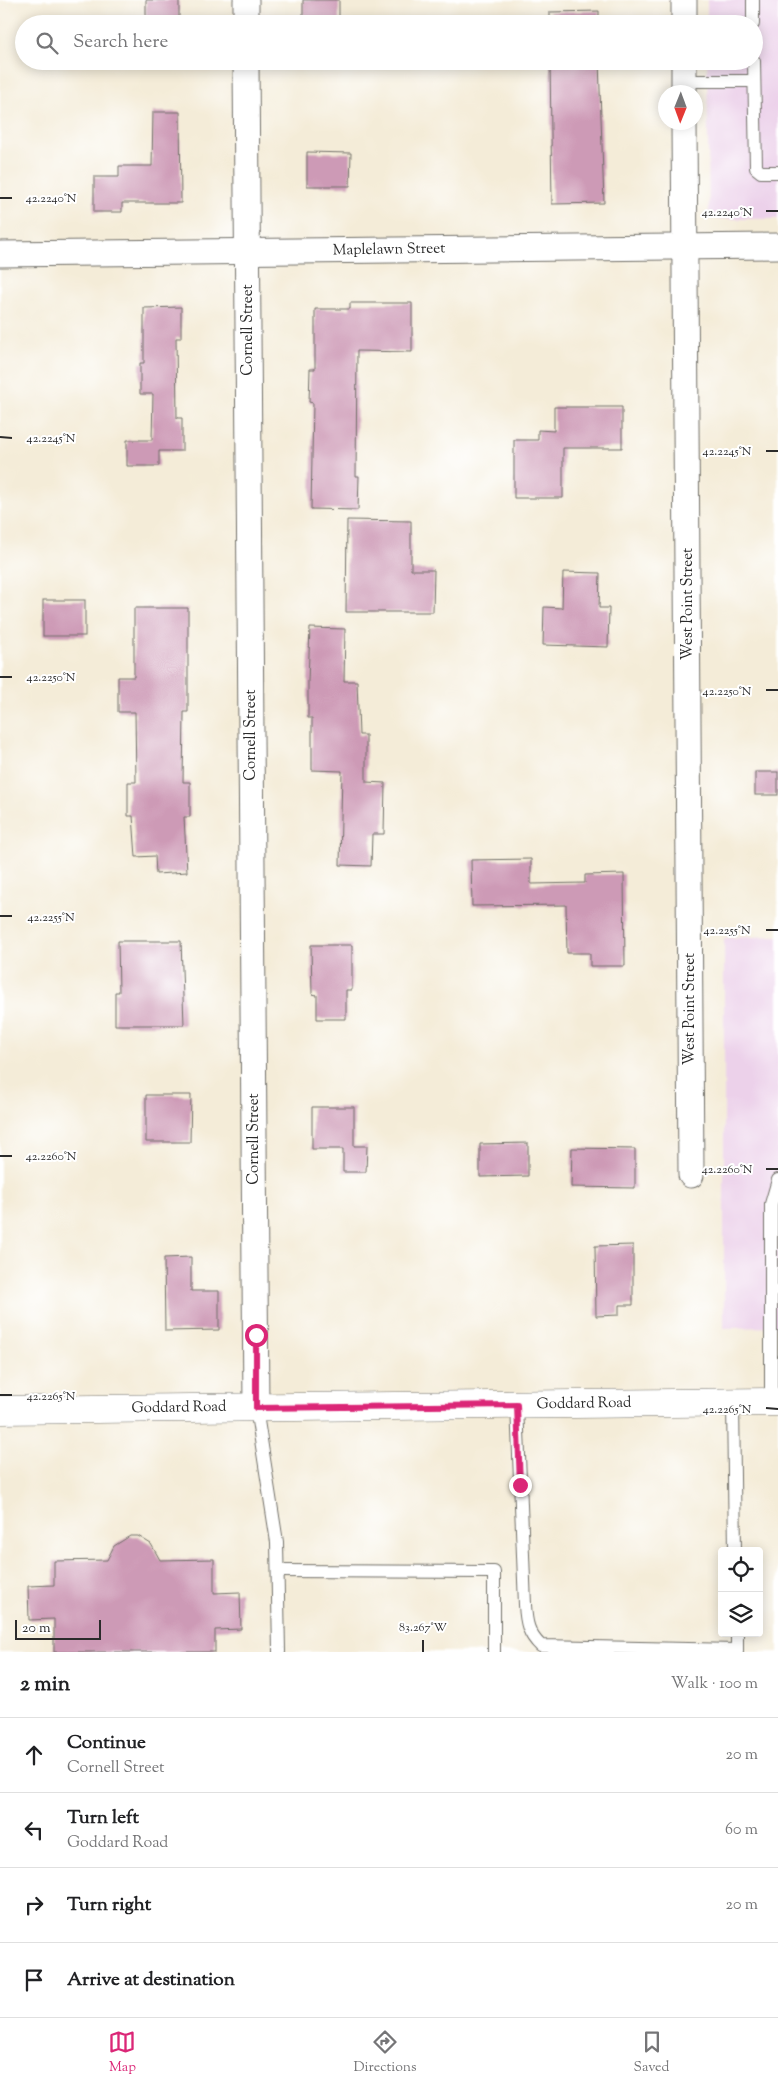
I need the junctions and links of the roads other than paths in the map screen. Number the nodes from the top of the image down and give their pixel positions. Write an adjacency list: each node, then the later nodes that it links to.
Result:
1 (246, 0): 4 (street)
2 (684, 0): 5 (street)
3 (752, 0): 6 (lane)
4 (246, 15)
5 (684, 15)
6 (753, 15)
7 (246, 70): 15 (street, Cornell Street)
8 (754, 70): 10 (lane)
9 (684, 78): 10 (lane)
10 (754, 81): 12 (lane)
11 (684, 130): 14 (street, West Point Street)
12 (778, 172)
13 (778, 246): 14 (street, Maplelawn Street)
14 (685, 247): 15 (street, Maplelawn Street); 17 (street, West Point Street)
15 (247, 252): 16 (street, Maplelawn Street); 22 (street, Cornell Street)
16 (0, 254)
17 (691, 1175)
18 (778, 1180): 19 (lane)
19 (774, 1402): 20 (main road, Goddard Road)
20 (733, 1403): 21 (main road, Goddard Road); 24 (lane)
21 (517, 1405): 22 (main road, Goddard Road); 27 (lane)
22 (256, 1408): 23 (main road, Goddard Road); 25 (lane)
23 (0, 1410)
24 (735, 1547)
25 (278, 1571): 28 (lane); 29 (lane)
26 (737, 1637): 27 (lane)
27 (737, 1651)
28 (279, 1652)
29 (494, 1652)

